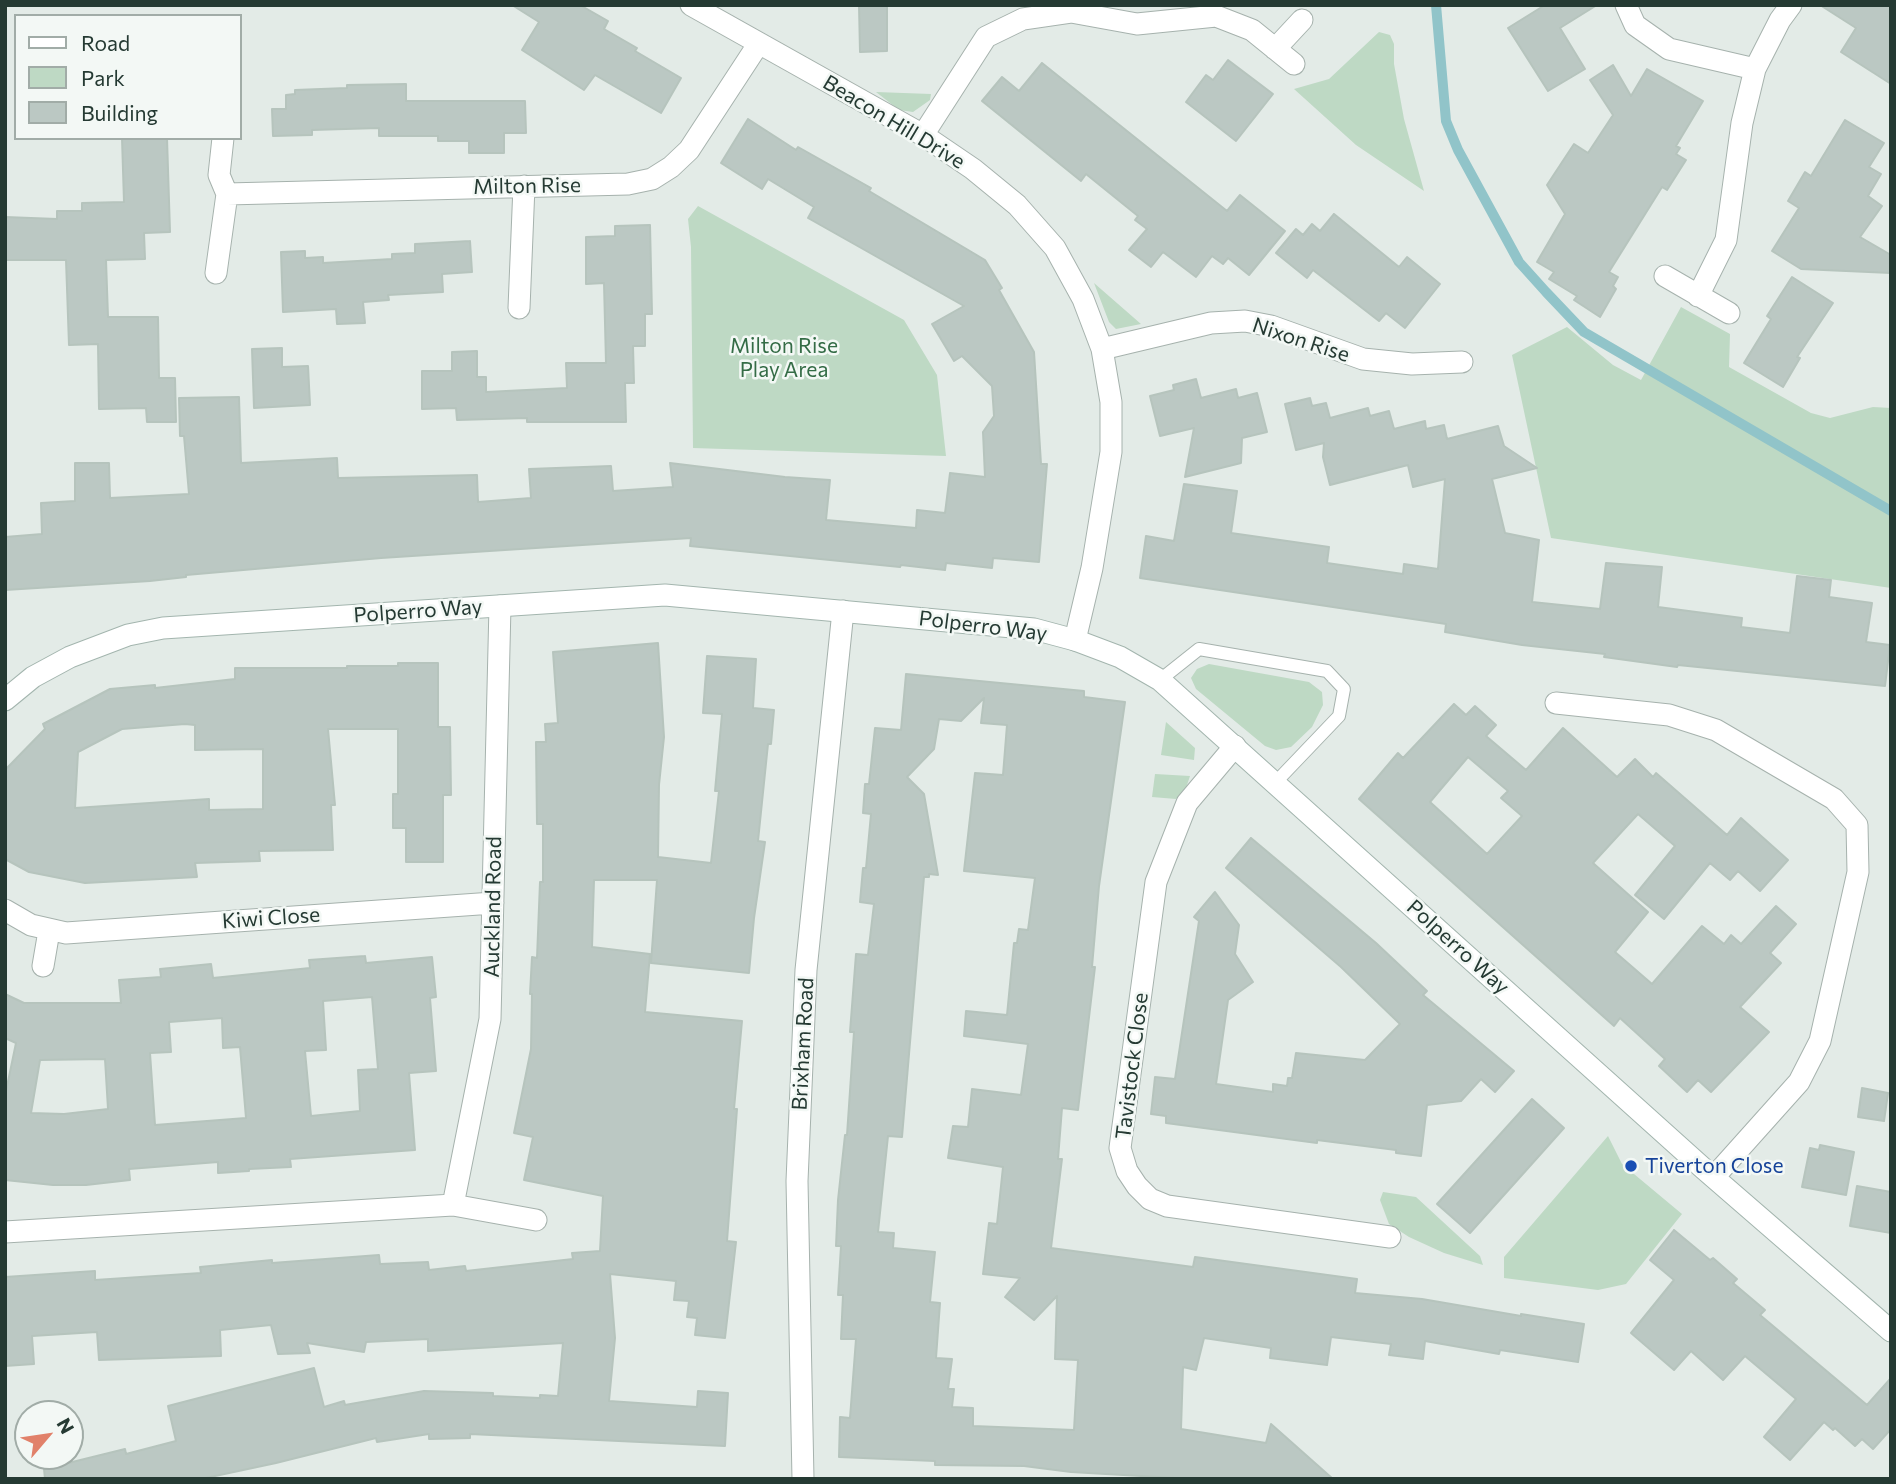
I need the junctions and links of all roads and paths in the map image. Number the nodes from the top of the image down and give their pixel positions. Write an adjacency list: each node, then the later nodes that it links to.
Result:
1 (691, 5): 5 (street, Beacon Hill Drive)
2 (1626, 5): 8 (street)
3 (1791, 5): 8 (street)
4 (1302, 20): 6 (street)
5 (759, 43): 9 (street, Beacon Hill Drive); 11 (street, Milton Rise)
6 (1275, 49): 7 (street); 9 (street)
7 (1294, 64)
8 (1755, 69): 15 (street)
9 (923, 135): 18 (street, Beacon Hill Drive)
10 (223, 140): 12 (street)
11 (524, 186): 12 (street, Milton Rise); 16 (street)
12 (228, 194): 13 (street)
13 (216, 274)
14 (1665, 276): 15 (street)
15 (1698, 296): 17 (street)
16 (519, 309)
17 (1729, 313)
18 (1102, 349): 19 (street, Nixon Rise); 22 (street, Beacon Hill Drive)
19 (1462, 362)
20 (500, 606): 21 (street, Polperro Way); 24 (street, Polperro Way); 28 (street, Auckland Road)
21 (844, 611): 22 (street, Polperro Way); 38 (street, Brixham Road)
22 (1075, 640): 23 (street, Polperro Way)
23 (1160, 680): 26 (street, Polperro Way); 27 (lane)
24 (5, 700)
25 (1556, 703): 32 (street)
26 (1235, 746): 27 (street, Polperro Way); 36 (street, Tavistock Close)
27 (1275, 783): 32 (street, Polperro Way)
28 (493, 903): 30 (street, Kiwi Close); 33 (street, Auckland Road)
29 (5, 910): 30 (street, Kiwi Close)
30 (49, 931): 31 (street)
31 (43, 966)
32 (1714, 1177): 37 (street, Polperro Way)
33 (453, 1205): 34 (street); 35 (street)
34 (536, 1220)
35 (5, 1232)
36 (1390, 1237)
37 (1891, 1331)
38 (803, 1479)

